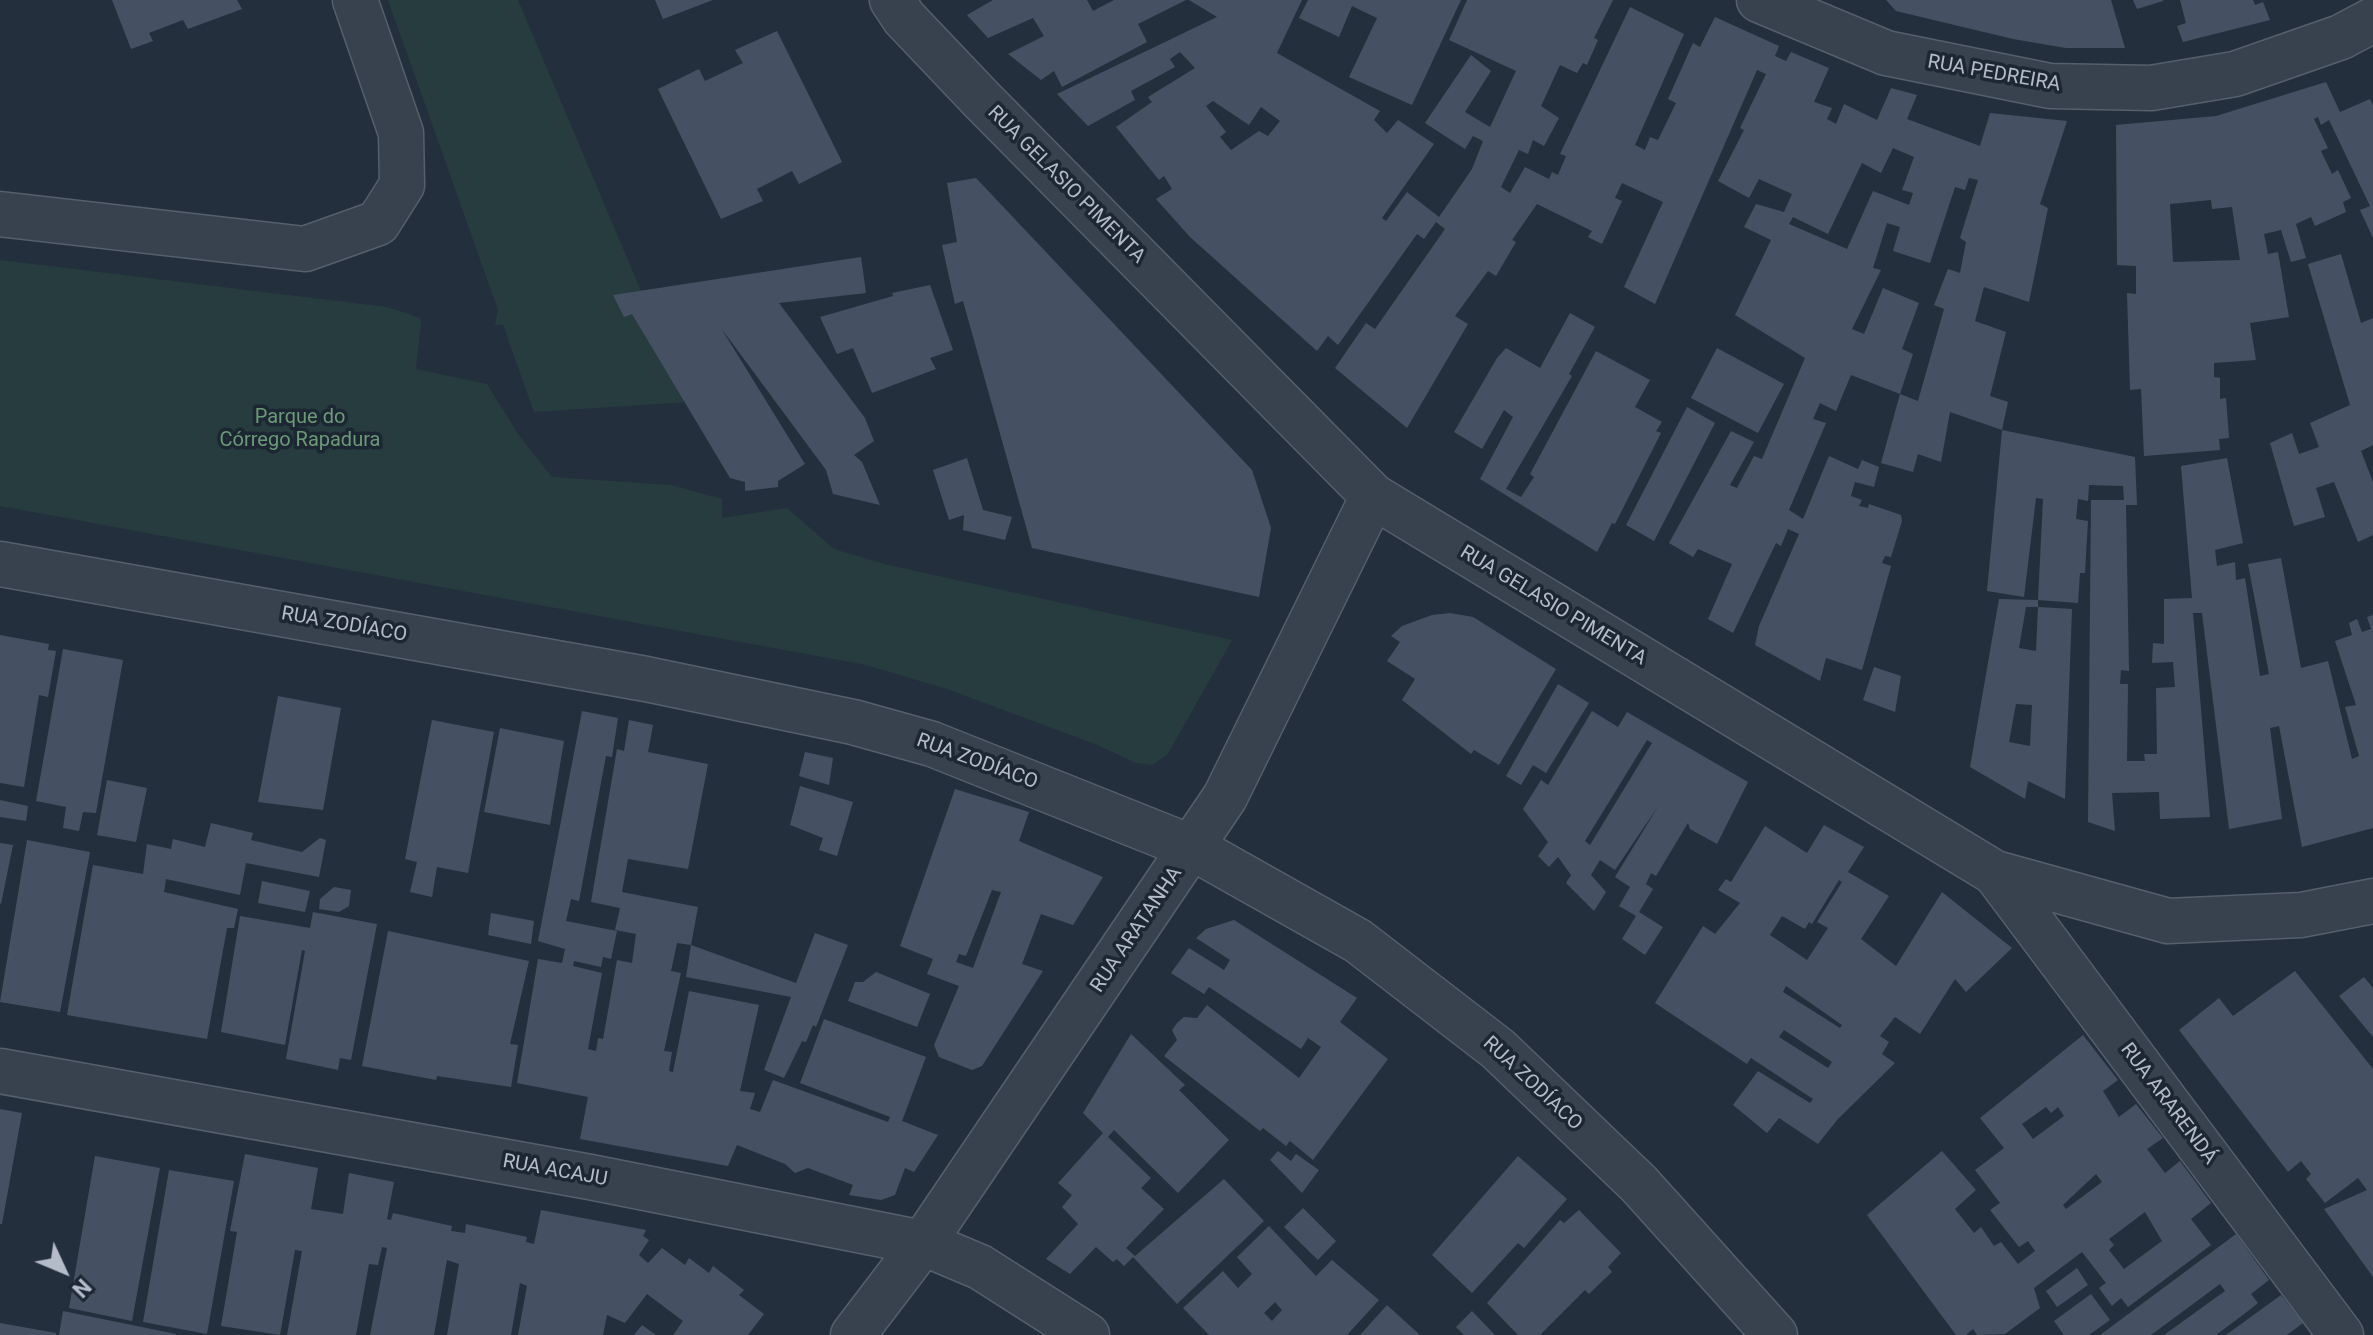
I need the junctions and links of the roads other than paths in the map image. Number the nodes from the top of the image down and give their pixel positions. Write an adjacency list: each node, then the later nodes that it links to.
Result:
1 (355, 0): 6 (street)
2 (892, 0): 7 (street, RUA GELASIO PIMENTA)
3 (1759, 0): 4 (street, RUA PEDREIRA)
4 (1806, 12): 5 (street, RUA PEDREIRA)
5 (2373, 20)
6 (0, 214)
7 (1373, 496): 9 (street, RUA ARATANHA); 10 (street, RUA GELASIO PIMENTA)
8 (0, 564): 9 (street, RUA ZODÍACO)
9 (1193, 848): 13 (street, RUA ARATANHA); 16 (street, RUA ZODÍACO)
10 (1995, 873): 11 (street, RUA GELASIO PIMENTA); 17 (street, RUA ARARENDÁ)
11 (2373, 901)
12 (0, 1071): 13 (street, RUA ACAJU)
13 (923, 1243): 14 (street, RUA ARATANHA); 15 (street, RUA ACAJU)
14 (853, 1335)
15 (1087, 1335)
16 (1775, 1335)
17 (2341, 1335)

